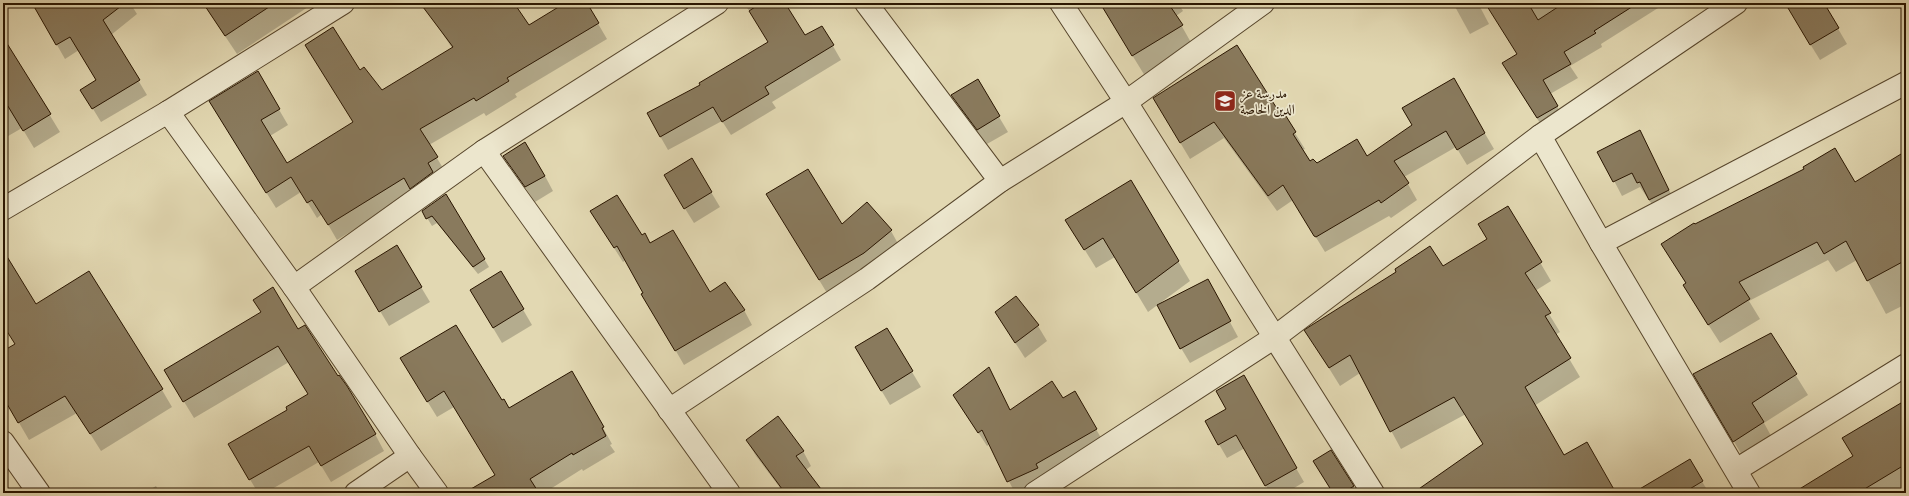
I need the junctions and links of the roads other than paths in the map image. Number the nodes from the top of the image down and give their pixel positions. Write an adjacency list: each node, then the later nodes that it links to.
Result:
1 (343, 3): 9 (street)
2 (717, 3): 11 (street)
3 (866, 3): 12 (street)
4 (1061, 3): 8 (street)
5 (1263, 3): 8 (street)
6 (1736, 3): 10 (street)
7 (1906, 83): 14 (street)
8 (1126, 102): 12 (street); 16 (street)
9 (168, 112): 13 (street); 15 (street)
10 (1540, 136): 14 (street); 16 (street)
11 (484, 151): 15 (street); 18 (street)
12 (1000, 181): 18 (street)
13 (3, 210)
14 (1601, 243): 21 (street)
15 (294, 287): 20 (street)
16 (1275, 338): 26 (street); 27 (street)
17 (1906, 365): 21 (street)
18 (669, 410): 25 (street)
19 (3, 442): 22 (street)
20 (410, 456): 23 (street); 24 (street)
21 (1736, 470): 28 (street)
22 (39, 493)
23 (356, 493)
24 (437, 493)
25 (728, 493)
26 (1035, 493)
27 (1373, 493)
28 (1749, 493)

